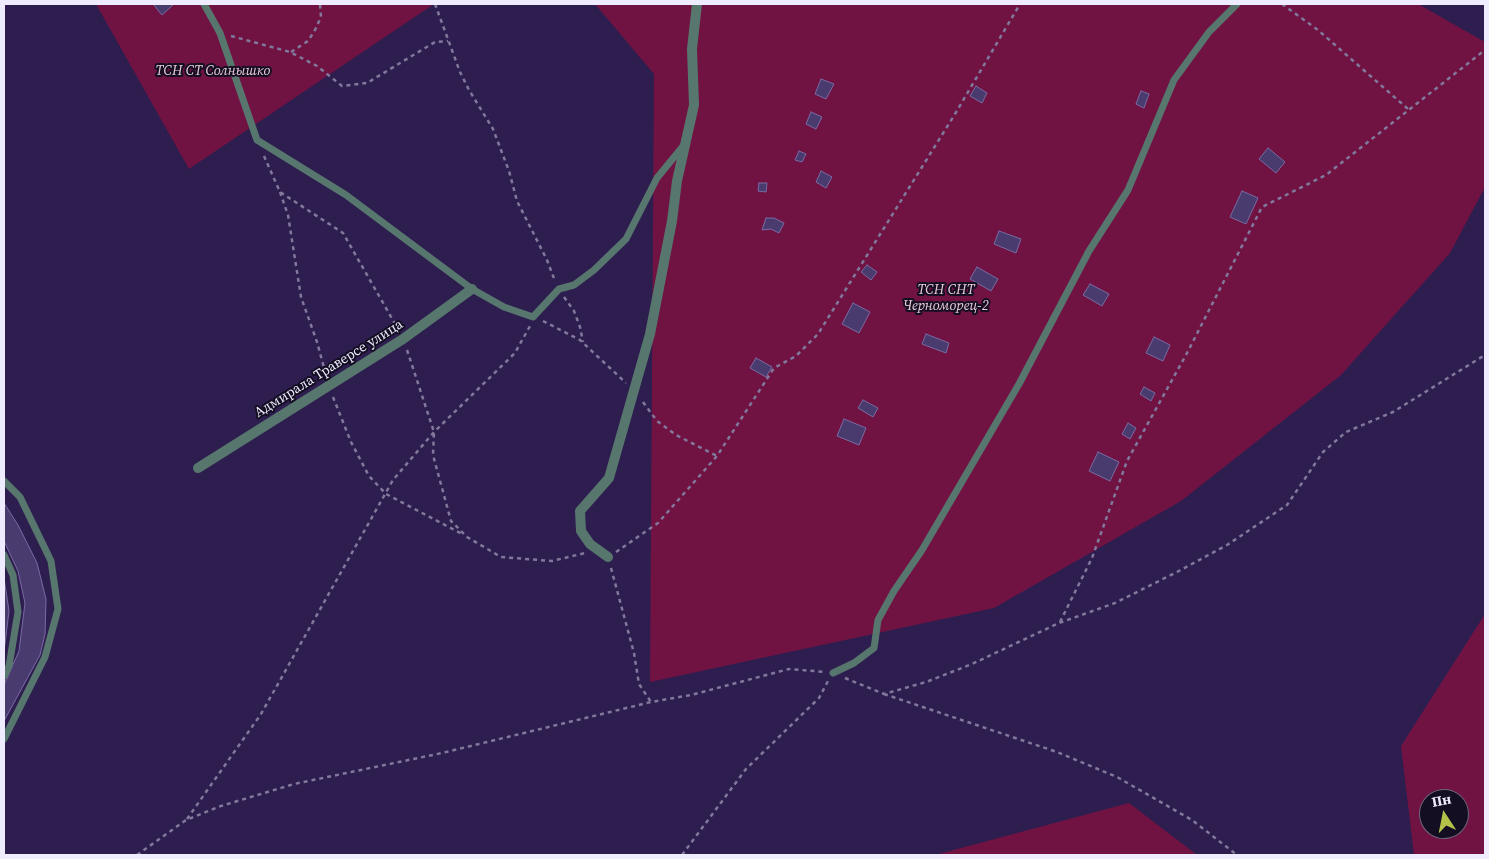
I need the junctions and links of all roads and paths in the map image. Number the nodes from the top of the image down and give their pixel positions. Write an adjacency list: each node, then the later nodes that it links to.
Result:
1 (204, 4): 8 (lane)
2 (320, 4): 11 (path)
3 (435, 4): 9 (path)
4 (697, 4): 14 (street)
5 (1020, 4): 23 (path)
6 (1236, 4): 30 (lane)
7 (1282, 4): 12 (path)
8 (220, 33): 11 (path); 13 (lane)
9 (448, 41): 11 (path); 16 (path)
10 (1485, 50): 12 (path)
11 (290, 52)
12 (1408, 109): 29 (path)
13 (257, 140): 15 (lane); 18 (path)
14 (687, 140): 16 (lane); 21 (street)
15 (472, 289): 17 (lane); 18 (street, Адмирала Траверсе улица)
16 (558, 290): 17 (lane); 19 (path)
17 (534, 317): 19 (path); 22 (path)
18 (403, 339): 22 (path); 24 (street, Адмирала Траверсе улица)
19 (583, 343): 21 (path)
20 (1485, 355): 29 (path)
21 (633, 390): 23 (path); 28 (street)
22 (434, 432): 26 (path); 35 (path)
23 (717, 456): 28 (path)
24 (198, 468)
25 (4, 481): 34 (lane)
26 (588, 552)
27 (4, 555): 31 (lane)
28 (608, 557): 33 (path)
29 (1060, 623): 32 (path)
30 (833, 673): 32 (path); 33 (path); 37 (path)
31 (4, 676)
32 (884, 694): 38 (path)
33 (650, 702): 35 (path)
34 (4, 739)
35 (186, 820): 36 (path)
36 (137, 855)
37 (682, 855)
38 (1237, 855)

